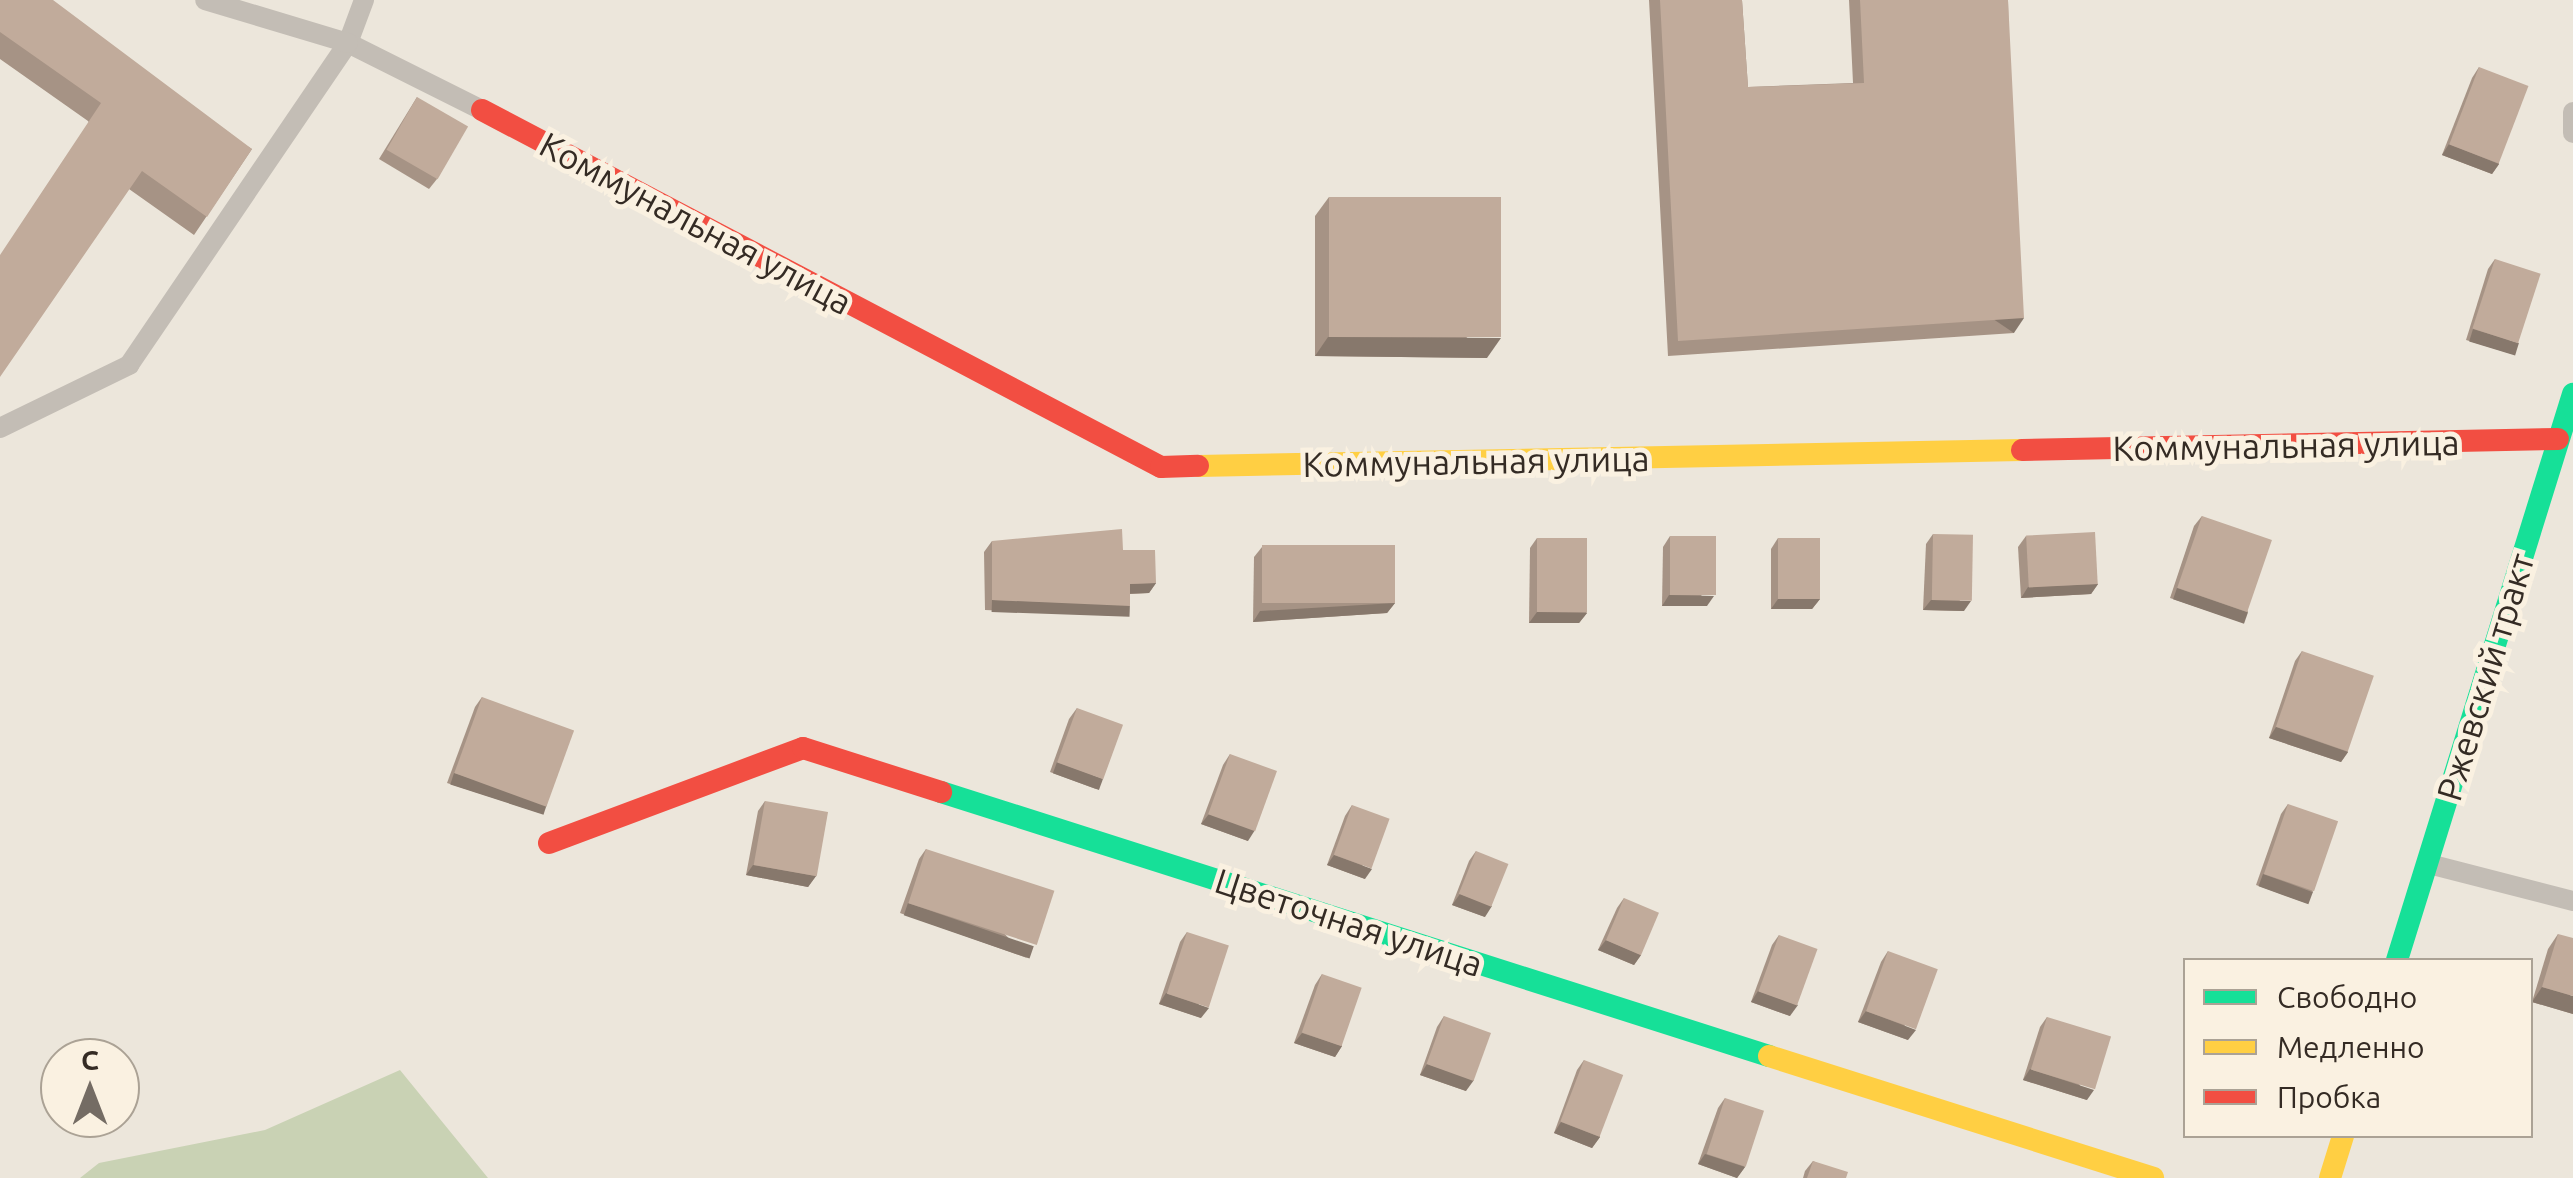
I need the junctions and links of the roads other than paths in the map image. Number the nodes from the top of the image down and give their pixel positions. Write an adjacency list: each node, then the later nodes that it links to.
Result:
1 (205, 0): 3 (lane)
2 (364, 0): 3 (lane)
3 (348, 43): 4 (lane); 8 (lane)
4 (482, 110): 9 (street, Коммунальная улица)
5 (2573, 112): 6 (lane)
6 (2573, 133)
7 (2573, 394): 9 (street, Ржевский тракт)
8 (0, 428)
9 (2558, 439): 11 (street, Ржевский тракт)
10 (549, 843): 15 (street, Цветочная улица)
11 (2427, 863): 12 (lane); 13 (street, Ржевский тракт)
12 (2573, 901)
13 (2398, 958)
14 (2342, 1138): 16 (street)
15 (2153, 1178)
16 (2330, 1178)

